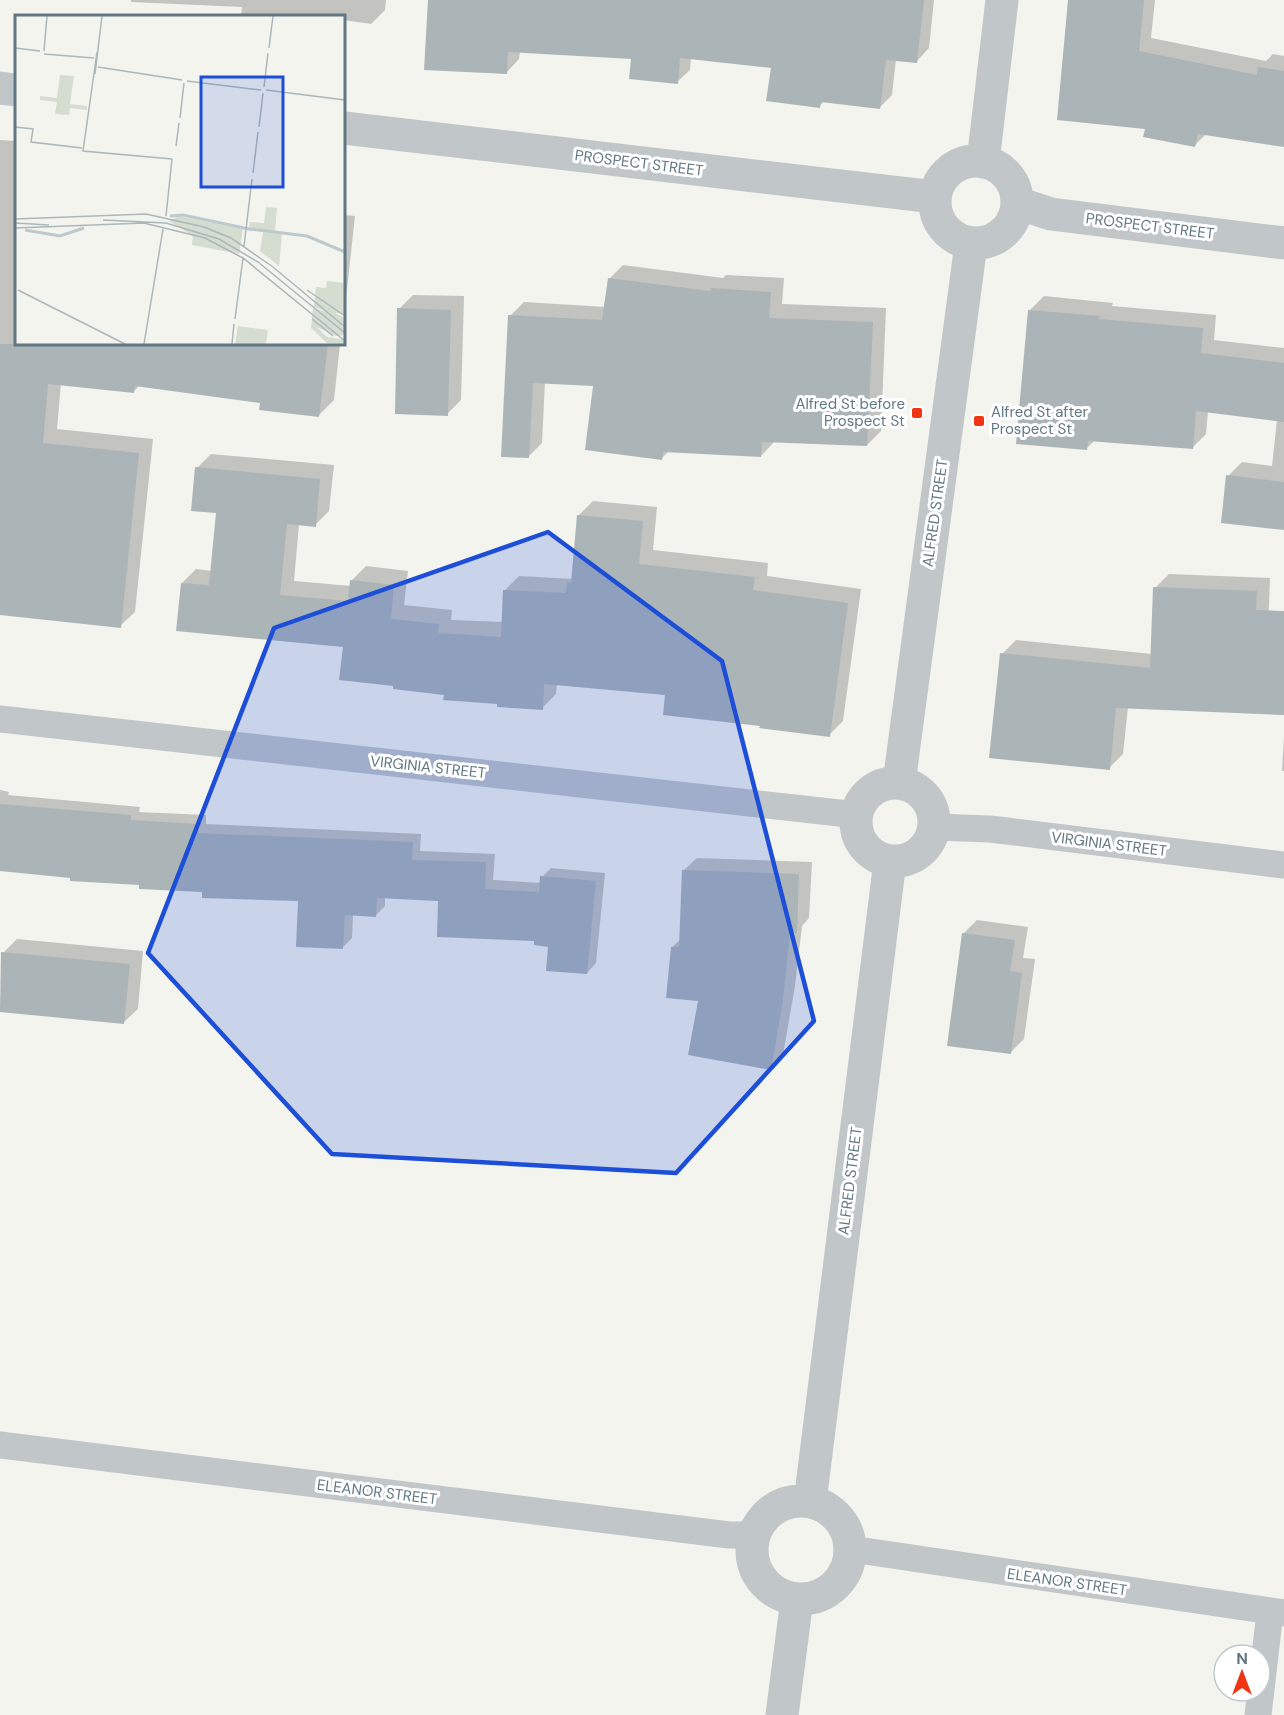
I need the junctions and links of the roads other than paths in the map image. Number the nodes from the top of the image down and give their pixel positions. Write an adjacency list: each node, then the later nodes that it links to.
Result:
1 (1002, 0): 5 (street)
2 (0, 88): 3 (street)
3 (15, 90)
4 (345, 128): 6 (street, PROSPECT STREET)
5 (983, 162): 6 (street); 7 (street)
6 (935, 197): 9 (street)
7 (1017, 203): 8 (street, PROSPECT STREET); 9 (street)
8 (1284, 243)
9 (971, 244): 11 (street, ALFRED STREET)
10 (0, 719): 12 (street, VIRGINIA STREET)
11 (899, 783): 12 (street); 13 (street)
12 (857, 815): 14 (street)
13 (934, 827): 14 (street); 15 (street, VIRGINIA STREET)
14 (890, 861): 17 (street, ALFRED STREET)
15 (1284, 865)
16 (0, 1445): 18 (street, ELEANOR STREET)
17 (810, 1502): 18 (street); 19 (street)
18 (754, 1535): 20 (street)
19 (851, 1549): 20 (street); 21 (street, ELEANOR STREET)
20 (797, 1599): 22 (street)
21 (1277, 1613): 23 (street)
22 (782, 1715)
23 (1258, 1715)

